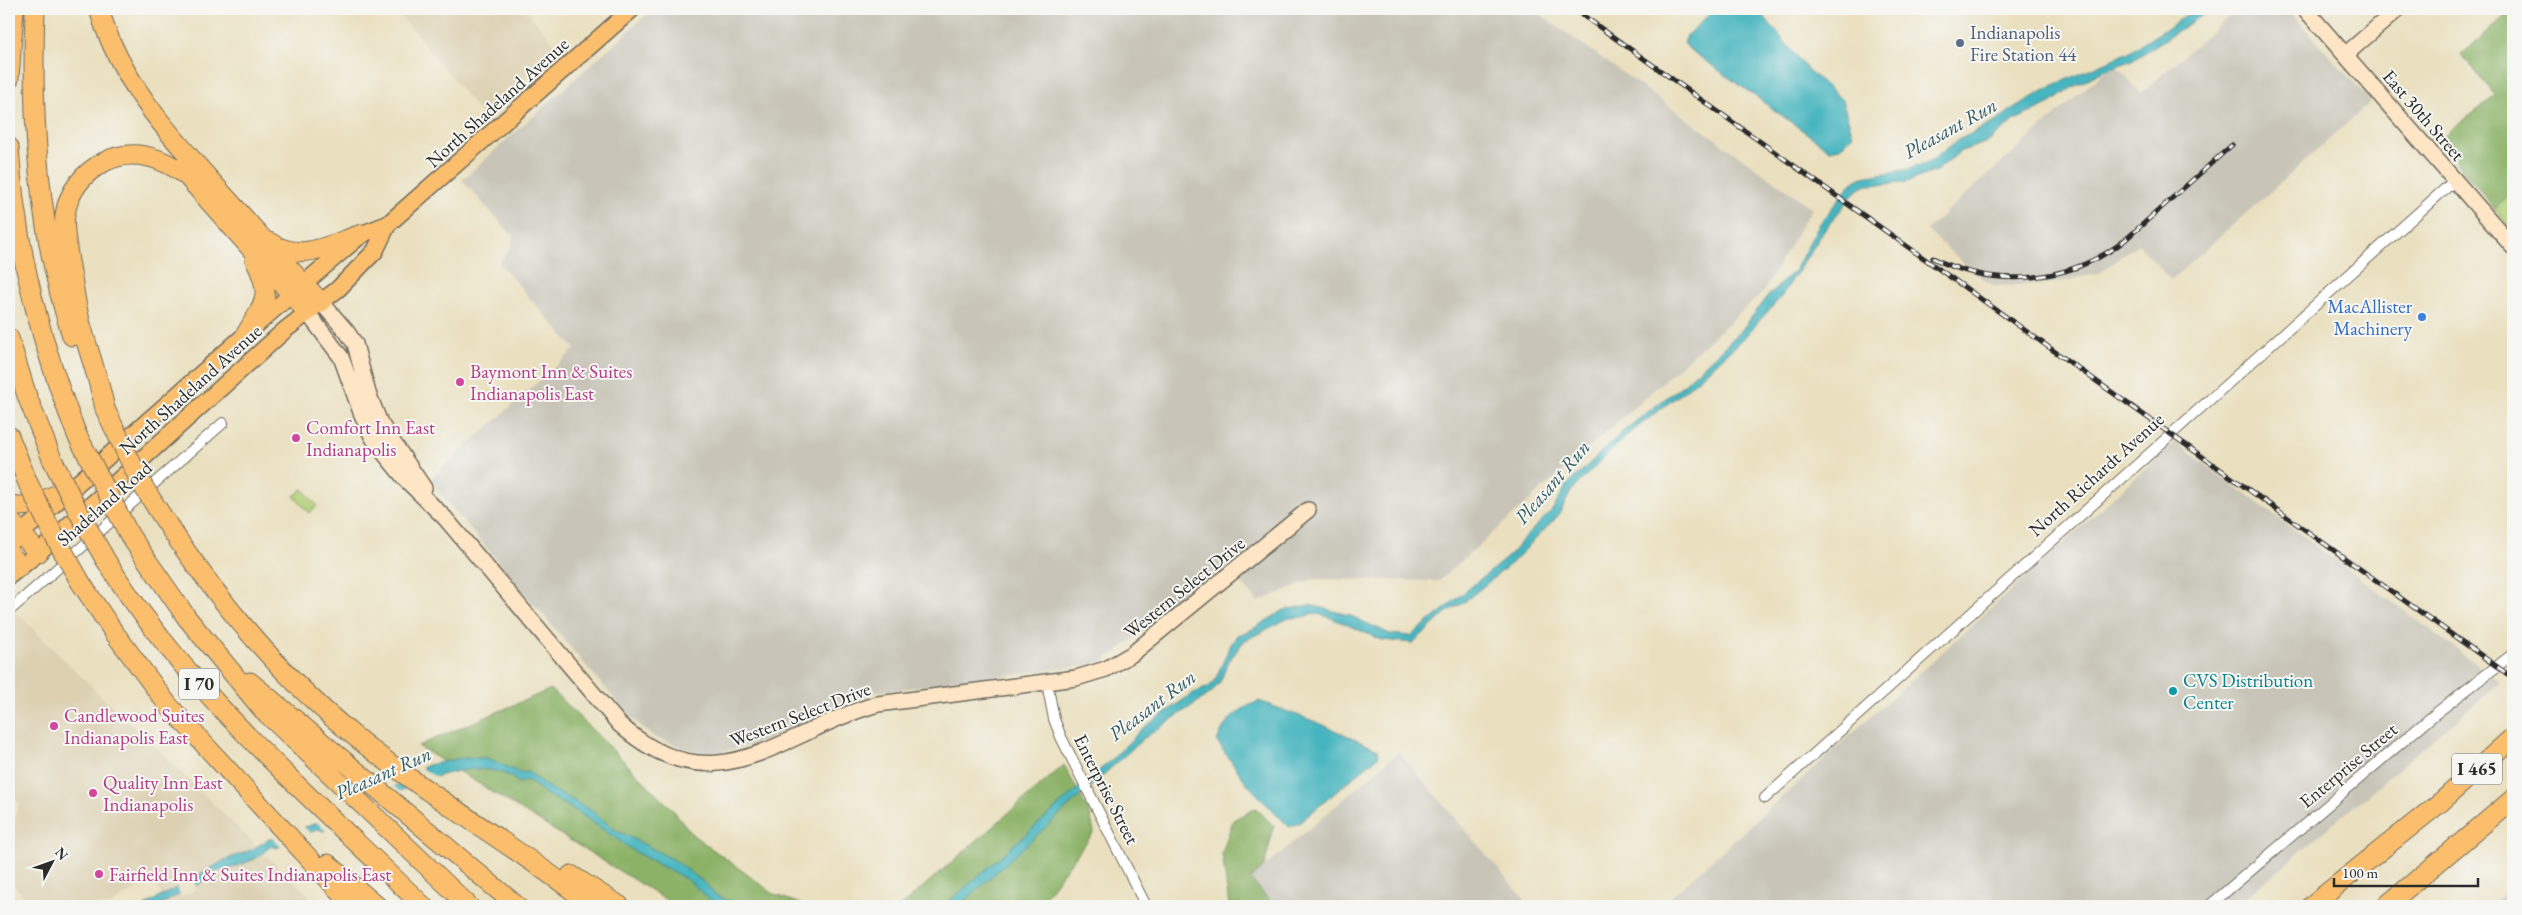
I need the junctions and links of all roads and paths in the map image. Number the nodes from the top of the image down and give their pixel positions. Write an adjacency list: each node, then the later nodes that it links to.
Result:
1 (14, 9): 8 (highway)
2 (35, 9): 19 (highway)
3 (99, 9): 13 (highway)
4 (632, 9): 11 (main road, North Shadeland Avenue)
5 (2305, 9): 7 (street, East 30th Street)
6 (2398, 9): 7 (street)
7 (2345, 56): 10 (street, East 30th Street)
8 (9, 79)
9 (9, 147): 31 (highway, I 70, bridge)
10 (2454, 180): 14 (street, East 30th Street); 34 (street, North Richardt Avenue)
11 (388, 224): 12 (main road, North Shadeland Avenue); 16 (main road, North Shadeland Avenue)
12 (362, 234): 13 (highway); 15 (main road, North Shadeland Avenue)
13 (252, 237): 15 (highway); 17 (highway); 19 (highway)
14 (2513, 247)
15 (298, 290): 16 (highway); 17 (main road, North Shadeland Avenue)
16 (314, 307): 27 (main road, North Shadeland Avenue); 32 (street, Western Select Drive)
17 (246, 334): 22 (main road, North Shadeland Avenue)
18 (9, 338): 40 (highway, I 70, bridge)
19 (105, 409): 36 (highway, bridge)
20 (223, 422): 29 (street, Shadeland Road)
21 (9, 436): 37 (highway, bridge)
22 (73, 487): 23 (highway); 26 (main road, North Shadeland Avenue)
23 (9, 504)
24 (1308, 510): 32 (street, Western Select Drive)
25 (9, 519): 26 (highway)
26 (15, 539): 27 (highway)
27 (38, 553): 28 (main road, North Shadeland Avenue)
28 (13, 565)
29 (9, 610)
30 (2513, 654): 46 (street, Enterprise Street)
31 (220, 658): 41 (highway, I 70); 42 (highway)
32 (1048, 683): 45 (street, Enterprise Street)
33 (2513, 737): 47 (highway, I 465)
34 (1765, 798)
35 (2513, 799): 48 (highway, I 465)
36 (450, 804): 43 (highway); 44 (highway)
37 (315, 859): 38 (highway); 39 (highway)
38 (353, 906)
39 (377, 906)
40 (423, 906)
41 (469, 906)
42 (517, 906)
43 (593, 906)
44 (620, 906)
45 (1146, 906)
46 (2209, 906)
47 (2312, 906)
48 (2386, 906)

